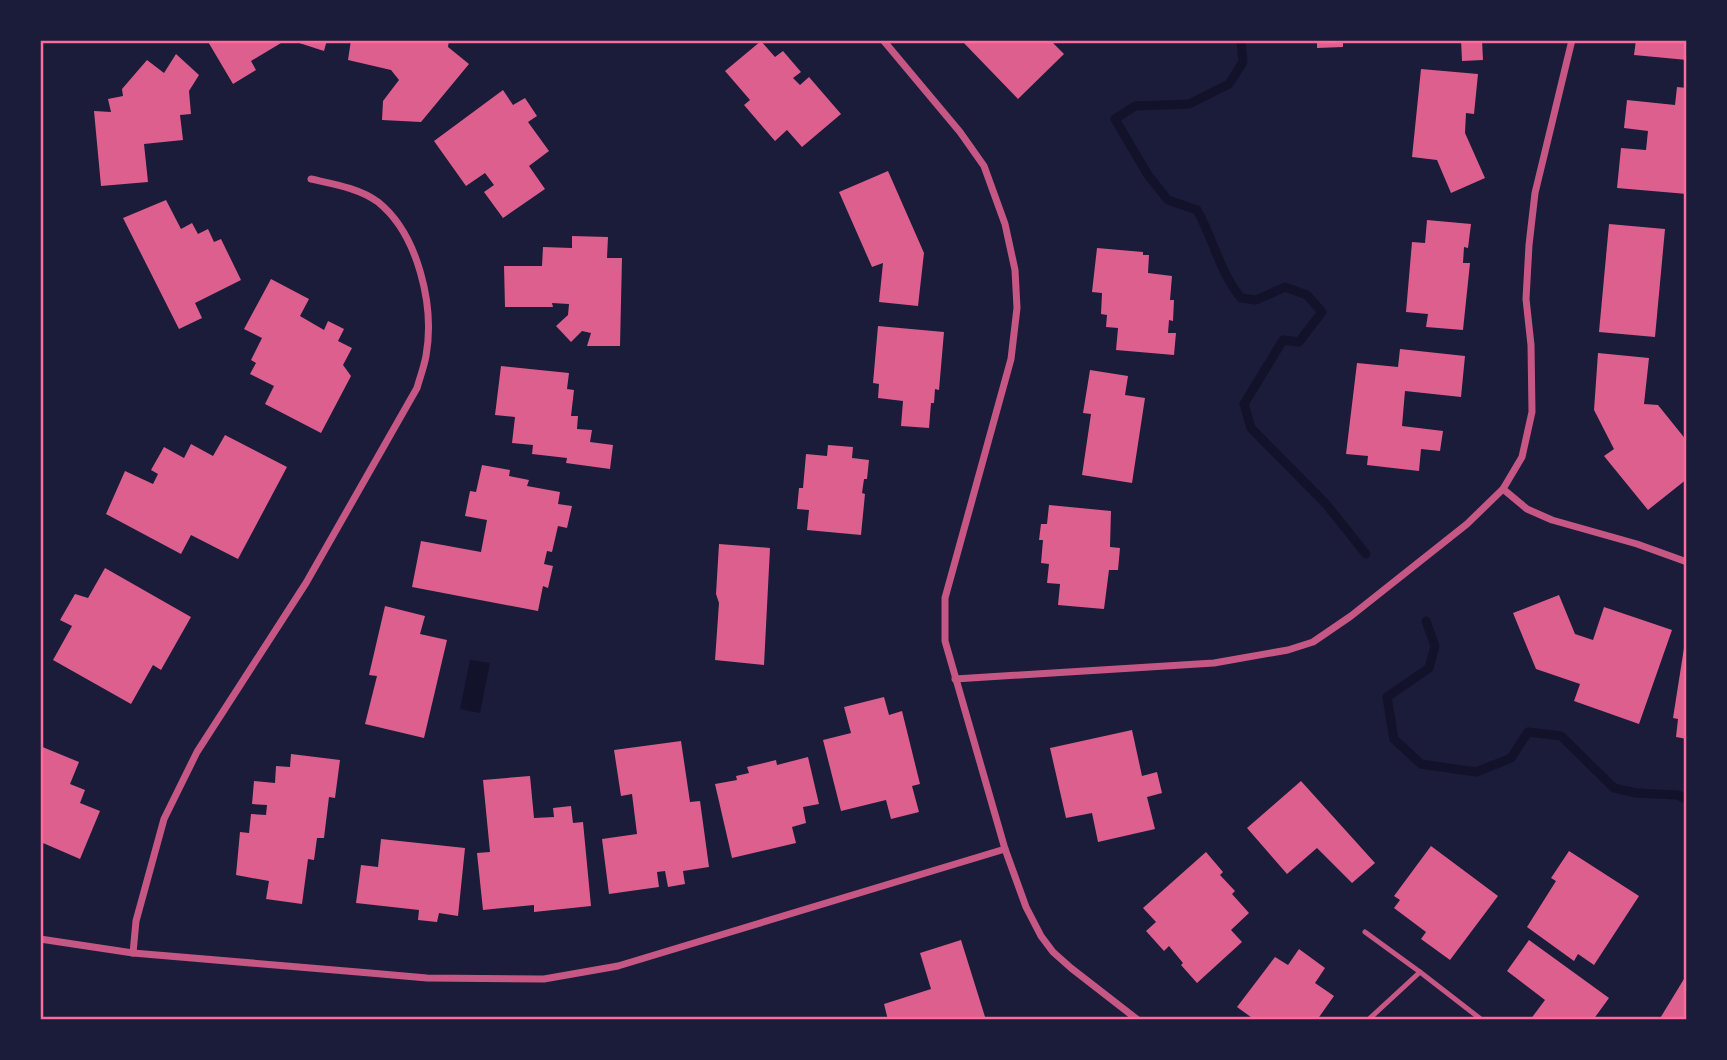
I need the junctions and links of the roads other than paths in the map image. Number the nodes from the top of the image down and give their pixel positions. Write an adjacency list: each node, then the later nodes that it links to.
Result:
1 (883, 40): 6 (street)
2 (1572, 40): 4 (street)
3 (311, 179): 10 (street)
4 (1503, 489): 5 (street); 6 (street)
5 (1687, 562)
6 (955, 679): 7 (street)
7 (1005, 849): 10 (street); 12 (street)
8 (1365, 932): 11 (lane)
9 (40, 939): 10 (street)
10 (133, 953)
11 (1420, 972): 13 (lane); 14 (lane)
12 (1138, 1020)
13 (1368, 1020)
14 (1482, 1020)

